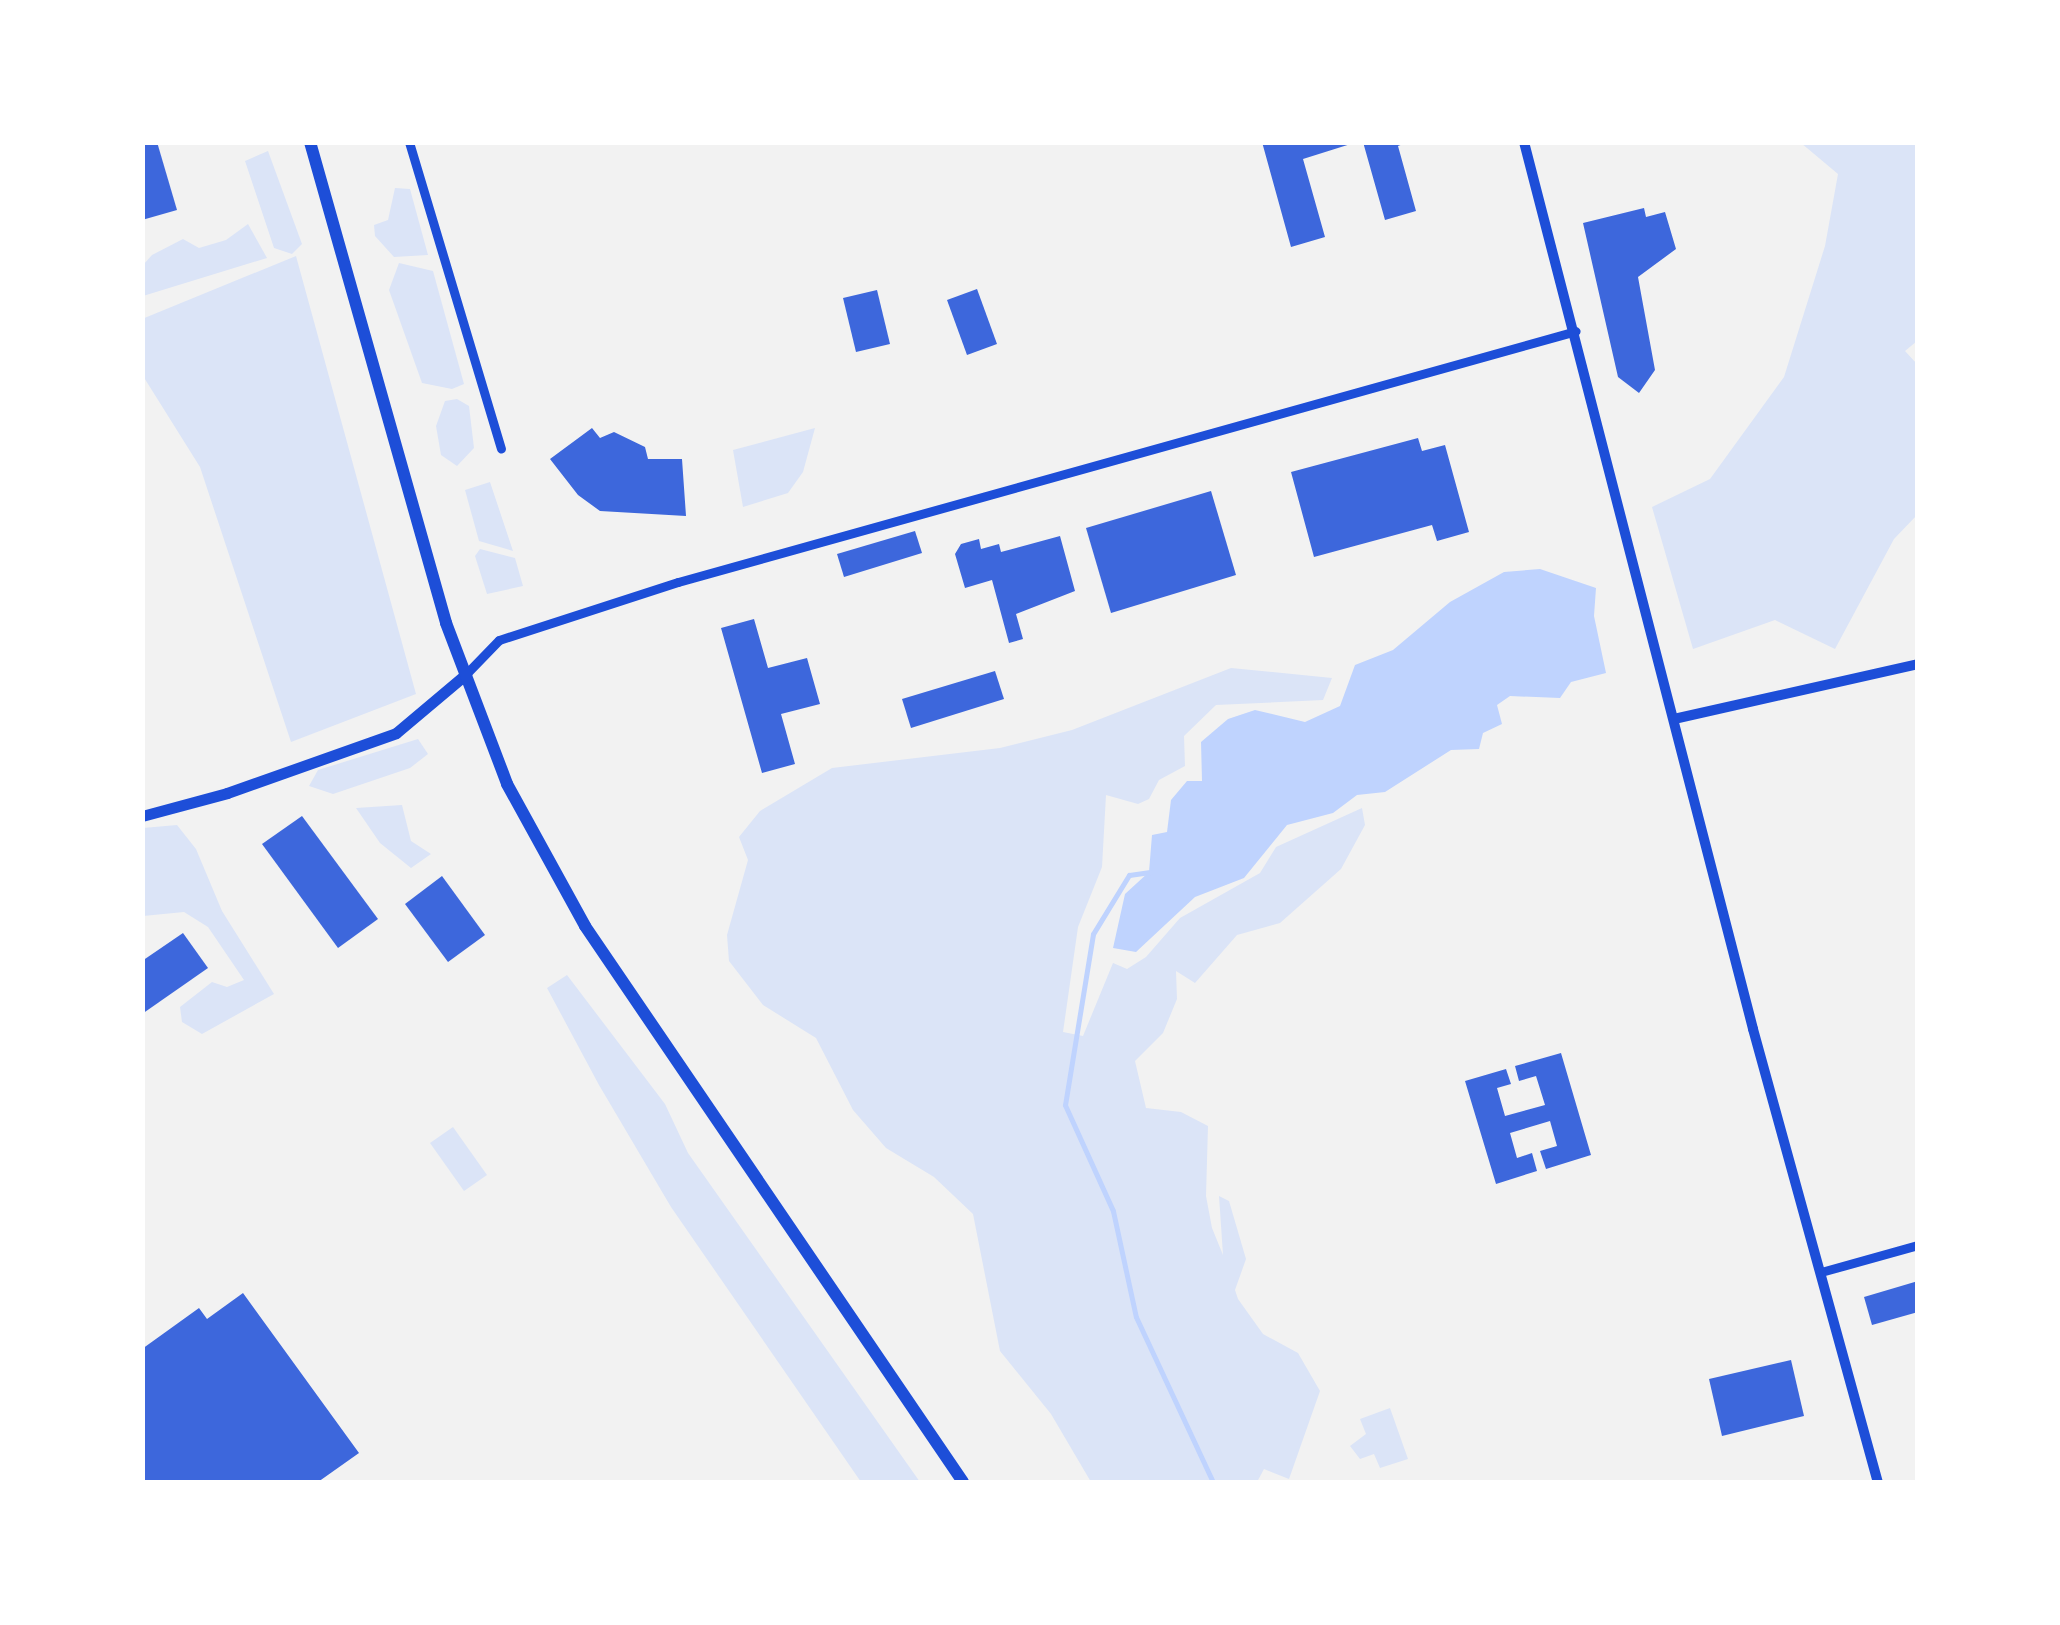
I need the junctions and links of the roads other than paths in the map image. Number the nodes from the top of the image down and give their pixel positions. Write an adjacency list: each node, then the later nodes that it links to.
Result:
1 (310, 142): 7 (main road)
2 (408, 142): 5 (street)
3 (1524, 142): 4 (street)
4 (1576, 331): 7 (street); 8 (street)
5 (501, 448)
6 (1918, 664): 8 (street)
7 (466, 674): 9 (main road); 12 (main road)
8 (1674, 719): 11 (street)
9 (142, 816)
10 (1918, 1245): 11 (street)
11 (1821, 1272): 13 (street)
12 (963, 1482)
13 (1878, 1482)

